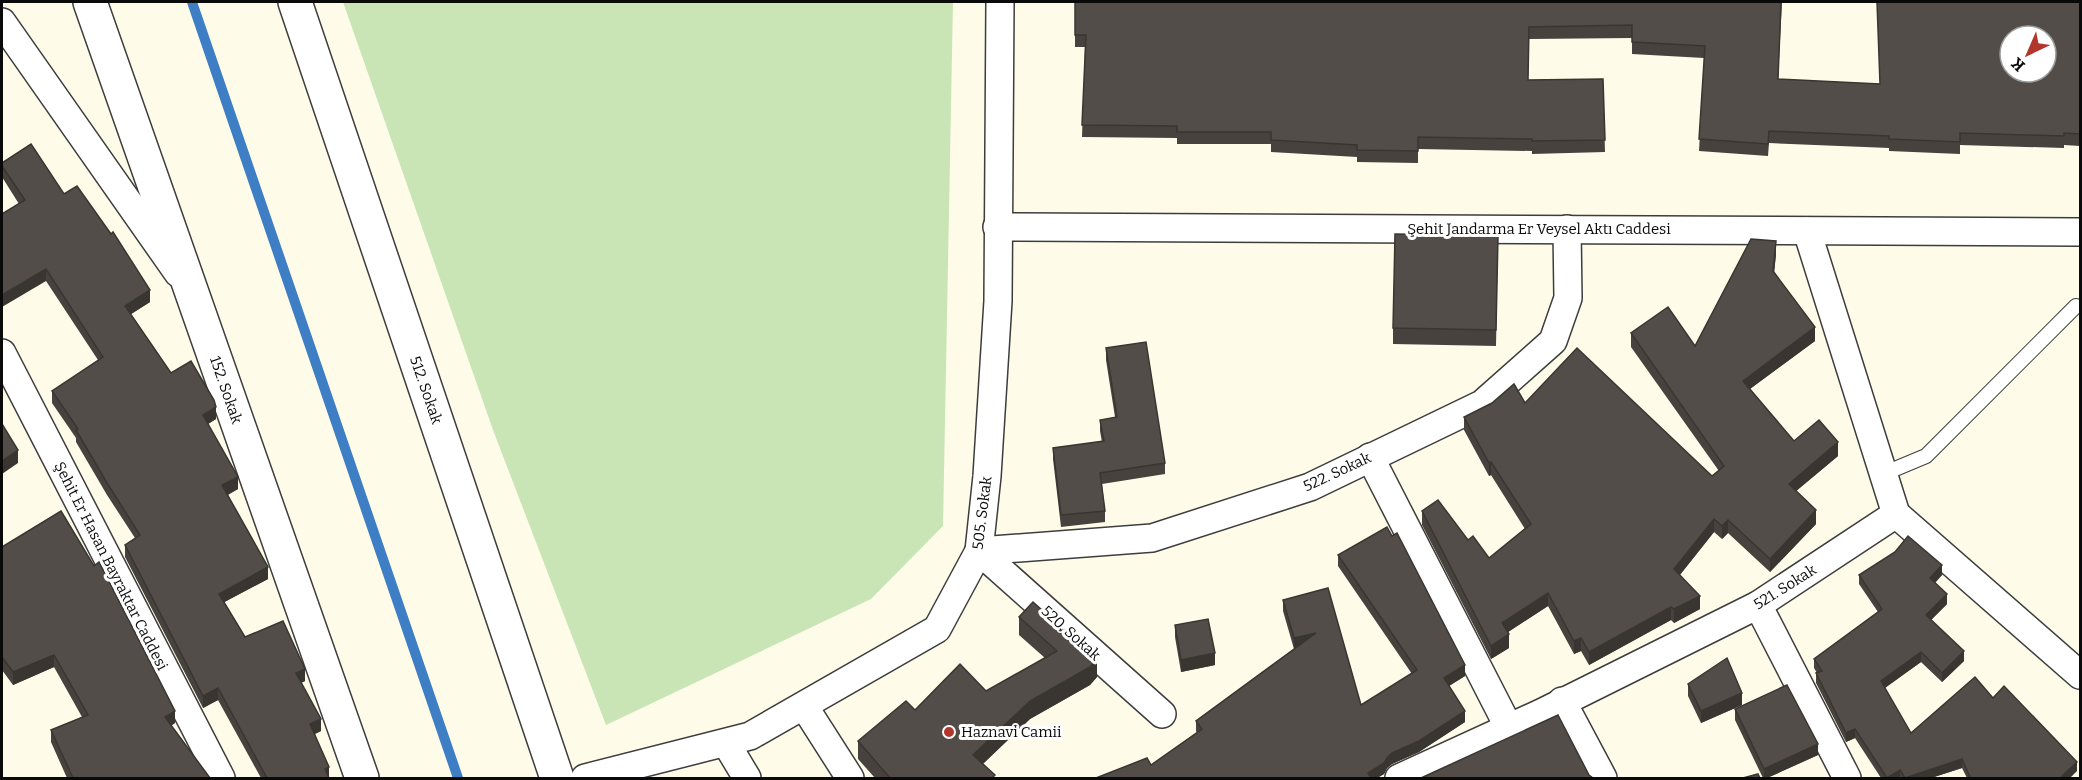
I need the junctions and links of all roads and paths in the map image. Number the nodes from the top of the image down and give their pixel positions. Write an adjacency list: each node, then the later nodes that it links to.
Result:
1 (90, 2): 9 (street, 152. Sokak)
2 (296, 2): 25 (street, 512. Sokak)
3 (1000, 2): 5 (street, 505. Sokak)
4 (2, 22): 9 (street)
5 (997, 227): 6 (street, Şehit Jandarma Er Veysel Aktı Caddesi); 15 (street, 505. Sokak)
6 (1567, 229): 7 (street, Şehit Jandarma Er Veysel Aktı Caddesi); 12 (street, 522. Sokak)
7 (1807, 231): 8 (street, Şehit Jandarma Er Veysel Aktı Caddesi); 13 (street)
8 (2080, 232)
9 (193, 294): 24 (street, 152. Sokak)
10 (2076, 306): 13 (lane)
11 (2, 353): 23 (street, Şehit Er Hasan Bayraktar Caddesi)
12 (1370, 457): 15 (street, 522. Sokak); 21 (street)
13 (1883, 474): 14 (street)
14 (1896, 514): 16 (street, 521. Sokak); 17 (street)
15 (979, 551): 19 (street, 505. Sokak); 20 (street, 520. Sokak)
16 (1758, 605): 18 (street, 521. Sokak); 31 (street)
17 (2080, 675)
18 (1562, 701): 21 (street, 521. Sokak); 30 (street)
19 (804, 706): 22 (street, 505. Sokak); 28 (street)
20 (1162, 714)
21 (1509, 728): 29 (street, 521. Sokak)
22 (726, 743): 26 (street, 505. Sokak); 27 (street)
23 (221, 778)
24 (362, 778)
25 (557, 778)
26 (585, 778)
27 (747, 778)
28 (850, 778)
29 (1399, 778)
30 (1603, 778)
31 (1847, 778)

